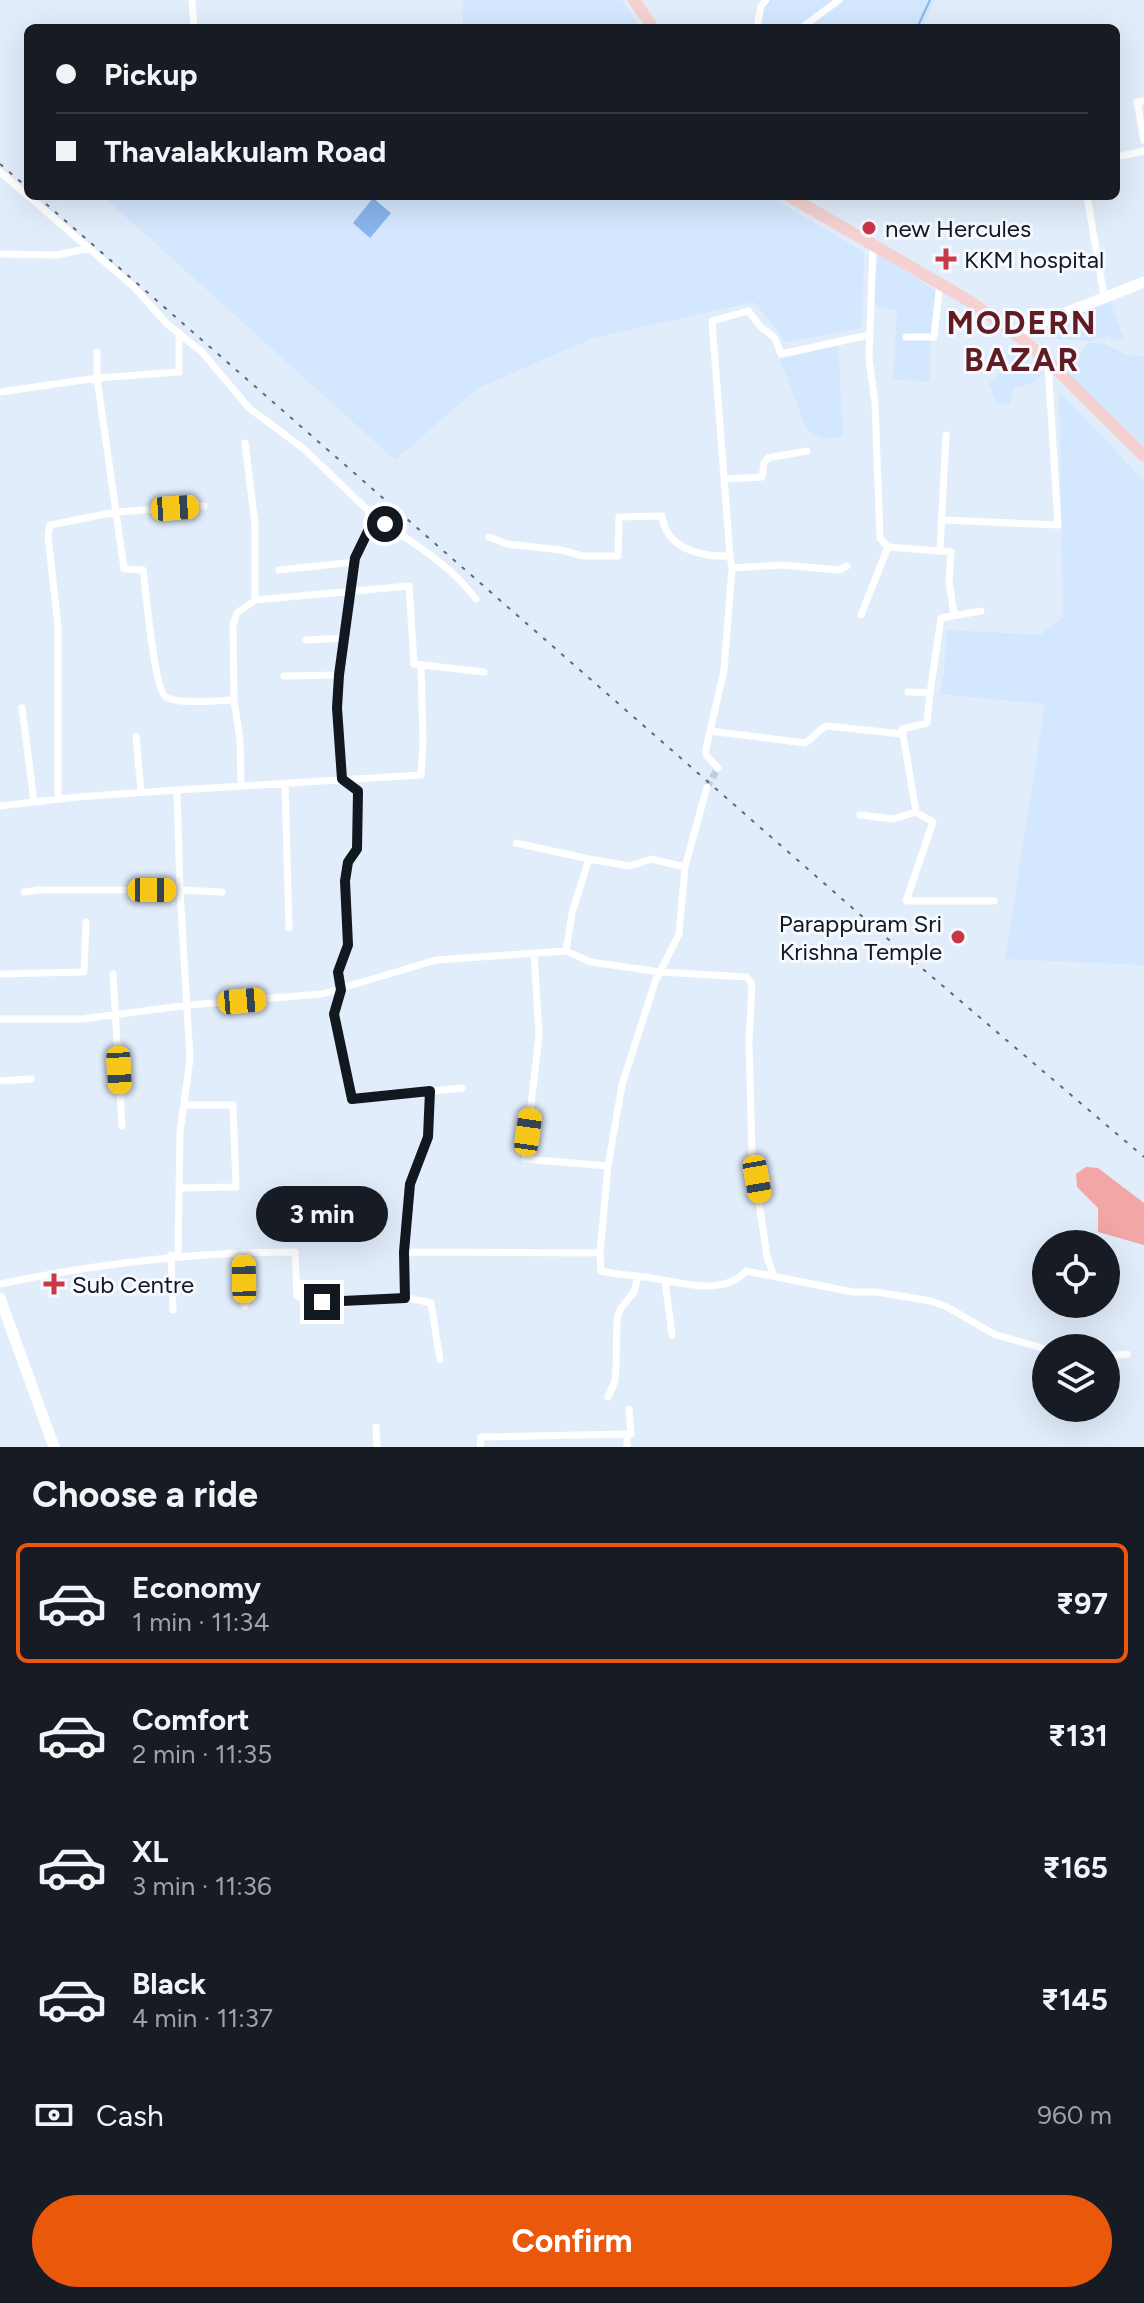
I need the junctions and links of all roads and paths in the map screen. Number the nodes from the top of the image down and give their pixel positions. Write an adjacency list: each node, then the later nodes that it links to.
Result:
1 (192, 0): 5 (street)
2 (634, 0): 6 (main road)
3 (766, 0): 7 (street)
4 (839, 0): 8 (street)
5 (194, 24)
6 (650, 24)
7 (758, 24)
8 (806, 24)
9 (1144, 101): 10 (street)
10 (1144, 140)
11 (1144, 151): 12 (street)
12 (1120, 156)
13 (0, 172): 14 (street)
14 (24, 193)
15 (31, 200): 19 (street)
16 (796, 200): 18 (main road)
17 (1088, 200): 23 (street)
18 (873, 246): 22 (main road); 26 (street)
19 (91, 248): 20 (street); 24 (street)
20 (0, 254)
21 (1144, 282): 23 (main road)
22 (940, 283): 25 (main road); 27 (street)
23 (1104, 296): 25 (main road)
24 (179, 333): 30 (street); 40 (street)
25 (1014, 333): 29 (main road)
26 (869, 335): 36 (street); 42 (street)
27 (906, 337)
28 (97, 352): 30 (street)
29 (1048, 361): 35 (main road); 39 (street)
30 (97, 378): 31 (street); 38 (street)
31 (0, 392)
32 (946, 435): 39 (street)
33 (245, 443): 51 (street)
34 (807, 451): 36 (street)
35 (1144, 456)
36 (726, 479): 44 (street)
37 (204, 506): 38 (street)
38 (116, 512): 63 (street); 75 (street)
39 (942, 520): 43 (street)
40 (382, 524): 45 (street); 50 (street)
41 (489, 537): 44 (street)
42 (888, 547): 43 (street); 53 (street)
43 (940, 551): 54 (street)
44 (730, 556): 47 (street)
45 (355, 562): 48 (street); 49 (street)
46 (847, 566): 47 (street)
47 (732, 568): 65 (street)
48 (279, 570)
49 (352, 591): 51 (street); 55 (street); 57 (street)
50 (476, 599)
51 (255, 600): 63 (street)
52 (981, 611): 54 (street)
53 (861, 615)
54 (954, 615): 62 (street)
55 (345, 638): 56 (street); 59 (street)
56 (306, 640)
57 (421, 665): 58 (street); 69 (street)
58 (484, 672)
59 (339, 675): 60 (street); 69 (street)
60 (284, 676)
61 (908, 692): 62 (street)
62 (930, 693): 66 (street)
63 (234, 700): 71 (street)
64 (22, 708): 76 (street)
65 (710, 731): 66 (street); 68 (street)
66 (902, 734): 78 (street)
67 (136, 736): 74 (street)
68 (718, 768)
69 (342, 779): 70 (street); 94 (street)
70 (285, 783): 71 (street); 88 (street)
71 (241, 786): 73 (street)
72 (707, 787): 82 (street)
73 (177, 790): 74 (street); 83 (street)
74 (141, 792): 75 (street)
75 (58, 799): 76 (street)
76 (34, 802): 77 (street)
77 (0, 806)
78 (916, 812): 79 (street); 86 (street)
79 (860, 815)
80 (516, 843): 81 (street)
81 (589, 859): 82 (street); 89 (street)
82 (685, 867): 91 (street)
83 (180, 890): 84 (street); 85 (street); 95 (street)
84 (24, 892)
85 (222, 892)
86 (994, 901)
87 (86, 922): 92 (street)
88 (289, 928)
89 (566, 951): 90 (street); 91 (street)
90 (534, 953): 94 (street); 104 (street)
91 (660, 972): 104 (street); 111 (street)
92 (0, 974)
93 (113, 974): 96 (street)
94 (341, 990): 95 (street); 101 (street)
95 (189, 1005): 96 (street); 102 (street)
96 (116, 1014): 97 (street); 103 (street)
97 (0, 1019)
98 (31, 1079): 99 (street)
99 (0, 1081)
100 (462, 1088): 101 (street)
101 (430, 1091): 107 (street)
102 (184, 1105): 105 (street); 105 (street)
103 (122, 1126)
104 (608, 1166): 108 (street)
105 (180, 1188): 109 (street)
106 (244, 1252): 109 (street); 115 (street); 116 (street)
107 (404, 1252): 108 (street); 115 (street)
108 (600, 1253): 110 (street)
109 (174, 1255): 113 (street); 117 (street)
110 (638, 1276): 112 (street); 123 (street)
111 (774, 1276): 112 (street); 119 (street)
112 (665, 1281): 118 (street)
113 (0, 1284)
114 (0, 1298): 127 (main road)
115 (405, 1298): 122 (street)
116 (245, 1306)
117 (173, 1310)
118 (672, 1335)
119 (1032, 1345)
120 (1127, 1354): 121 (street)
121 (1120, 1355)
122 (440, 1360)
123 (608, 1397)
124 (629, 1409): 126 (street)
125 (376, 1427): 128 (street)
126 (627, 1434): 129 (street); 130 (street)
127 (54, 1447)
128 (377, 1447)
129 (480, 1447)
130 (627, 1447)

